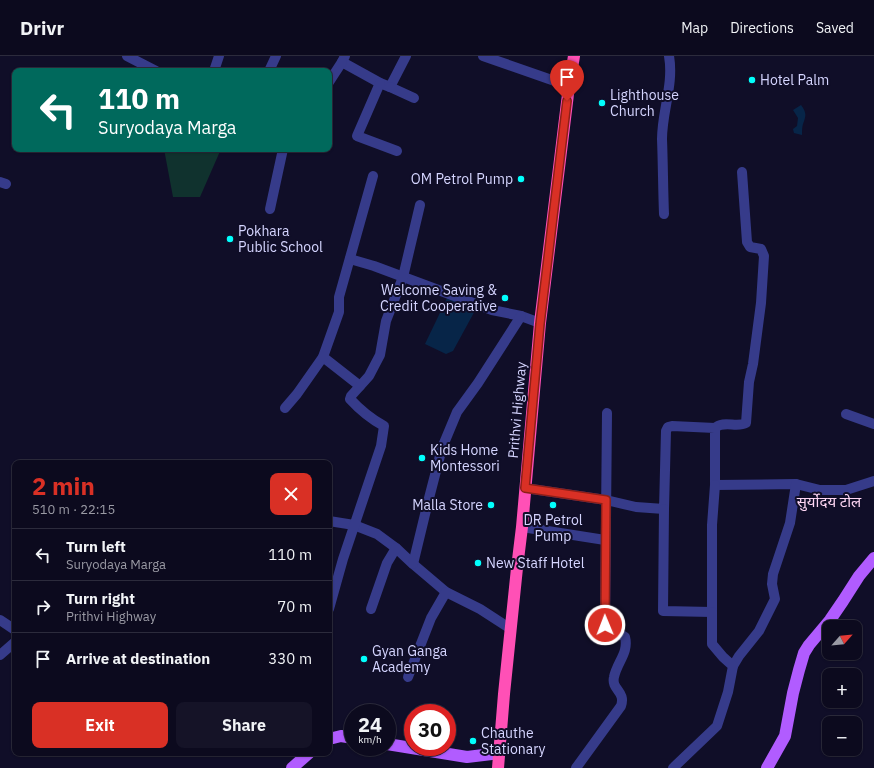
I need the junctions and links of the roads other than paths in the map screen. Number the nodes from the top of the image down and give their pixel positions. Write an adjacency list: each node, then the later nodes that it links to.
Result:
1 (127, 56): 9 (street)
2 (219, 56): 10 (street)
3 (276, 56): 11 (street)
4 (406, 56): 15 (street)
5 (483, 56): 14 (street)
6 (574, 56): 14 (highway, Prithvi Highway)
7 (669, 56): 23 (street)
8 (343, 59): 12 (street); 13 (street)
9 (150, 68)
10 (215, 68)
11 (271, 68)
12 (332, 77)
13 (380, 83): 15 (street); 17 (street)
14 (569, 86): 27 (highway, Prithvi Highway)
15 (390, 87): 16 (street)
16 (414, 98)
17 (397, 151)
18 (282, 152): 22 (street)
19 (742, 172): 34 (street)
20 (372, 176): 24 (street)
21 (420, 205): 25 (street)
22 (270, 209)
23 (664, 214)
24 (350, 259): 25 (street); 28 (street)
25 (403, 277): 26 (street); 29 (street)
26 (521, 316): 27 (street); 47 (street)
27 (540, 324): 38 (highway, Prithvi Highway)
28 (323, 357): 29 (street); 30 (street)
29 (360, 386): 42 (street)
30 (285, 408)
31 (607, 413): 39 (street)
32 (846, 414): 33 (street)
33 (874, 424)
34 (715, 428): 37 (street); 40 (street)
35 (874, 481): 36 (street)
36 (796, 484): 37 (street); 57 (street)
37 (715, 485): 51 (street)
38 (525, 488): 39 (street); 43 (highway, Prithvi Highway)
39 (606, 500): 40 (street); 44 (street)
40 (664, 509): 51 (street)
41 (332, 521): 42 (street)
42 (354, 525): 45 (street); 49 (street)
43 (522, 527): 44 (street); 54 (highway, Prithvi Highway)
44 (605, 540): 66 (street)
45 (396, 548): 47 (street); 50 (street)
46 (874, 558): 68 (main road)
47 (413, 564): 48 (street)
48 (446, 592): 54 (street); 58 (street)
49 (332, 598)
50 (371, 608)
51 (712, 612): 57 (street)
52 (0, 620): 53 (street)
53 (12, 628)
54 (511, 629): 62 (highway, Prithvi Highway)
55 (12, 645): 56 (street)
56 (0, 655)
57 (733, 666): 67 (street)
58 (408, 677)
59 (344, 736): 60 (main road)
60 (332, 738)
61 (396, 746): 62 (main road)
62 (500, 753): 65 (highway, Prithvi Highway)
63 (305, 756): 64 (main road)
64 (292, 768)
65 (498, 768)
66 (576, 768)
67 (673, 768)
68 (767, 768)

